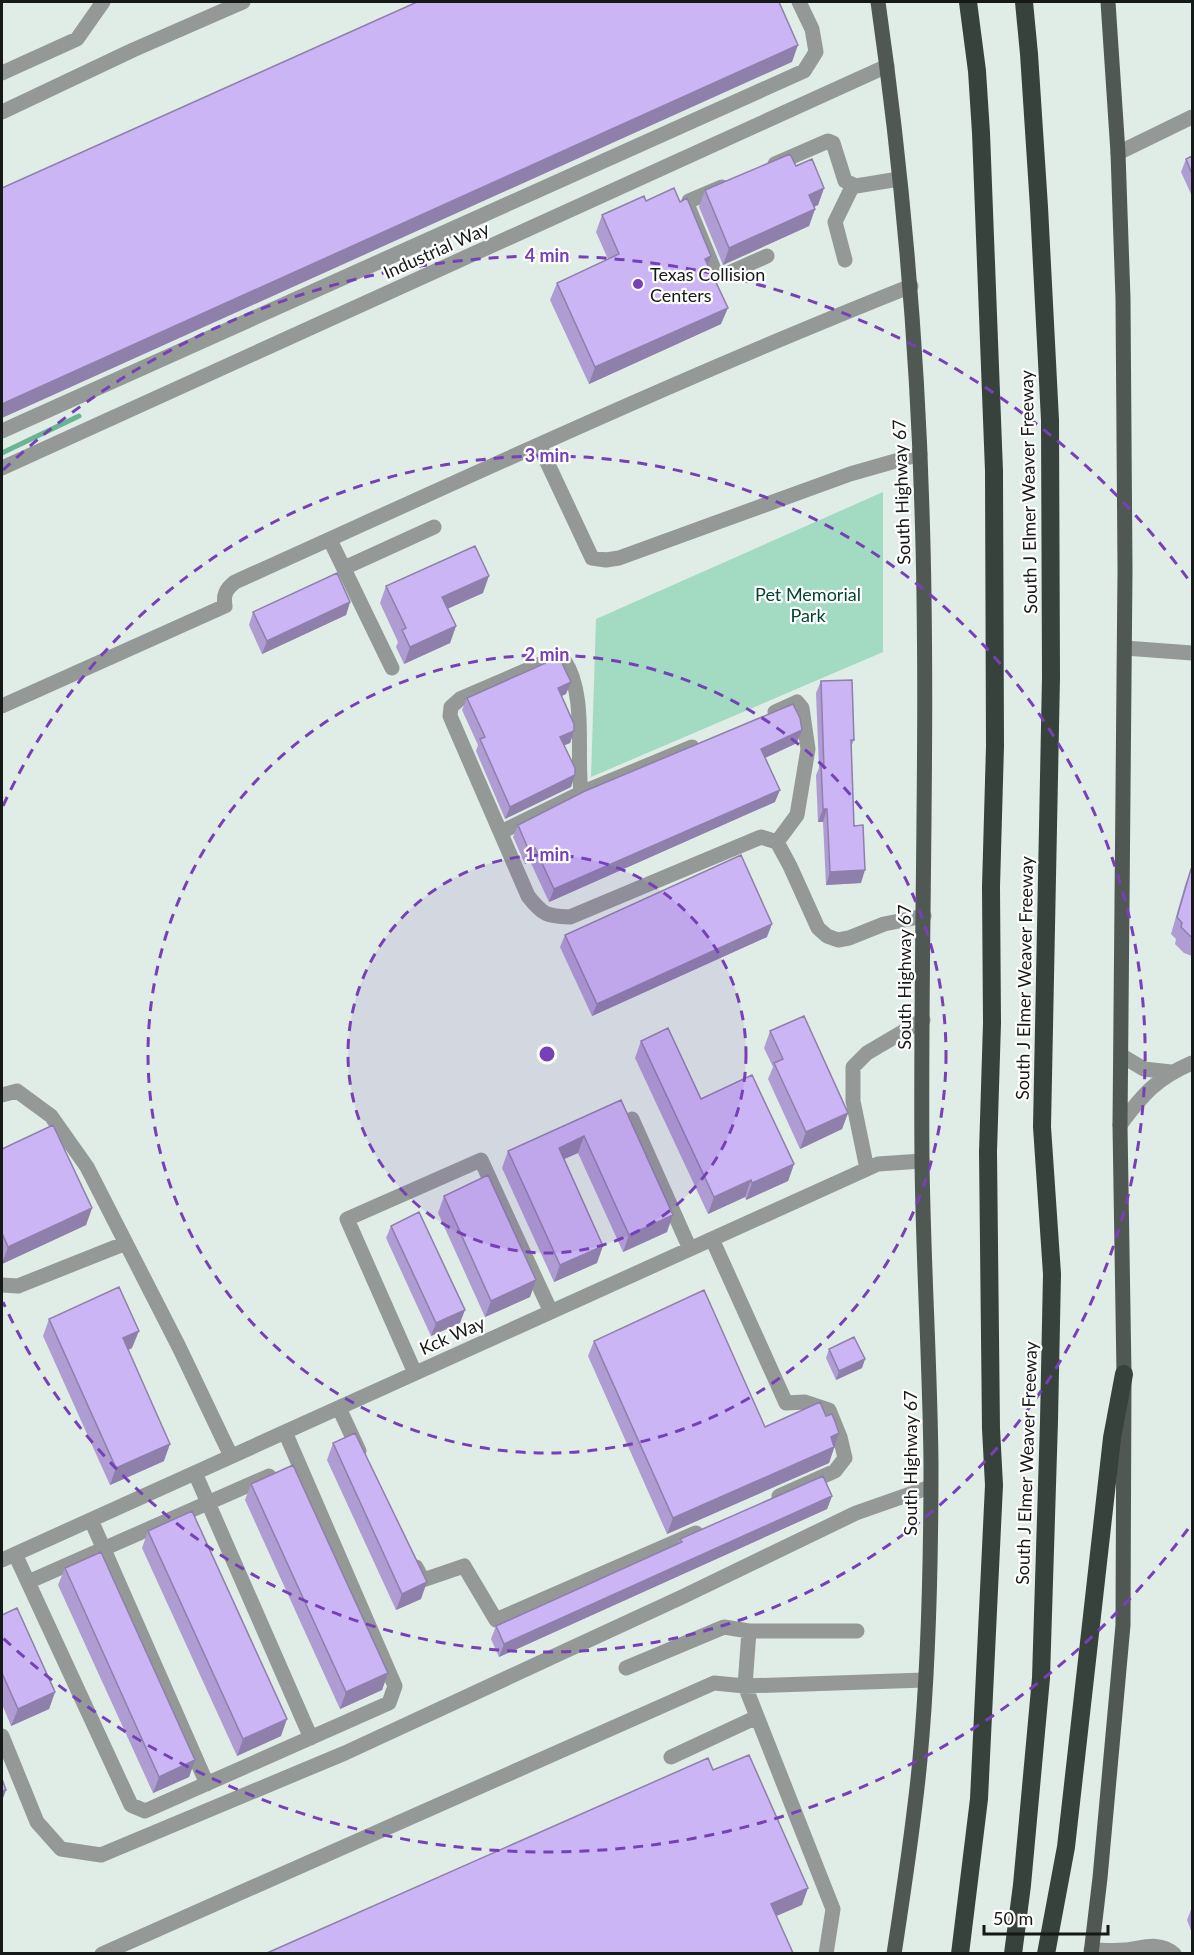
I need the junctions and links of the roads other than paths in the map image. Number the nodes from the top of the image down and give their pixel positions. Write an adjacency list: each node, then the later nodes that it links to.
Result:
1 (103, 2): 11 (street)
2 (243, 2): 12 (street)
3 (799, 2): 22 (street)
4 (878, 2): 9 (main road, South Highway 67)
5 (957, 2): 10 (highway)
6 (968, 2): 10 (highway, South J Elmer Weaver Freeway)
7 (1023, 2): 85 (highway, South J Elmer Weaver Freeway)
8 (1108, 2): 14 (main road)
9 (887, 66): 16 (main road, South Highway 67); 25 (street, Industrial Way)
10 (977, 71): 84 (highway, South J Elmer Weaver Freeway)
11 (2, 73)
12 (2, 112)
13 (1192, 117): 14 (street)
14 (1118, 153): 29 (main road)
15 (764, 169): 18 (street)
16 (899, 179): 18 (street); 21 (main road, South Highway 67)
17 (732, 183): 19 (street)
18 (853, 185): 20 (street)
19 (767, 256)
20 (845, 260)
21 (911, 286): 23 (street); 24 (main road, South Highway 67)
22 (2, 431)
23 (539, 445): 24 (street); 27 (street)
24 (920, 454): 38 (main road, South Highway 67)
25 (2, 468)
26 (434, 527): 28 (street)
27 (330, 540): 28 (street); 32 (street)
28 (344, 568): 31 (street)
29 (1125, 648): 30 (street); 40 (main road)
30 (1192, 652)
31 (392, 668)
32 (2, 706)
33 (765, 716): 37 (street)
34 (711, 738): 35 (street)
35 (581, 793): 36 (street); 36 (street)
36 (501, 832): 37 (street)
37 (777, 842): 38 (street)
38 (924, 916): 39 (main road, South Highway 67)
39 (923, 1020): 46 (main road, South Highway 67); 47 (street)
40 (1122, 1056): 42 (street); 45 (main road)
41 (1192, 1063): 42 (street)
42 (1171, 1072): 45 (street)
43 (2, 1095): 49 (street)
44 (632, 1119): 50 (street)
45 (1120, 1125): 54 (main road)
46 (922, 1161): 47 (street, Kck Way); 61 (main road, South Highway 67)
47 (867, 1169): 48 (street, Kck Way)
48 (712, 1239): 50 (street, Kck Way); 63 (street)
49 (126, 1243): 51 (street); 57 (street)
50 (690, 1249): 52 (street, Kck Way)
51 (2, 1285)
52 (551, 1312): 53 (street, Kck Way); 53 (street)
53 (415, 1373): 55 (street, Kck Way)
54 (1124, 1374): 80 (main road); 86 (highway)
55 (339, 1408): 56 (street, Kck Way); 58 (street)
56 (285, 1432): 57 (street, Kck Way); 59 (street)
57 (231, 1456): 60 (street, Kck Way)
58 (367, 1467)
59 (289, 1468): 62 (street); 77 (street)
60 (195, 1473): 62 (street); 64 (street, Kck Way)
61 (930, 1487): 73 (main road, South Highway 67); 76 (street)
62 (208, 1502): 66 (street); 77 (street)
63 (761, 1504)
64 (91, 1520): 66 (street); 68 (street, Kck Way)
65 (707, 1528): 67 (street)
66 (103, 1548): 69 (street); 79 (street)
67 (408, 1549)
68 (8, 1557): 69 (street)
69 (28, 1582): 79 (street)
70 (749, 1631): 71 (street); 72 (street); 74 (street)
71 (857, 1631)
72 (626, 1668)
73 (925, 1680): 74 (street); 83 (main road, South Highway 67)
74 (746, 1686): 75 (street); 81 (street)
75 (758, 1717): 78 (street); 82 (street)
76 (2, 1736)
77 (311, 1738): 79 (street)
78 (671, 1757)
79 (207, 1784)
80 (1091, 1952): 87 (street)
81 (102, 1953)
82 (826, 1953)
83 (894, 1953)
84 (960, 1953)
85 (1013, 1953)
86 (1046, 1953)
87 (1174, 1953)

